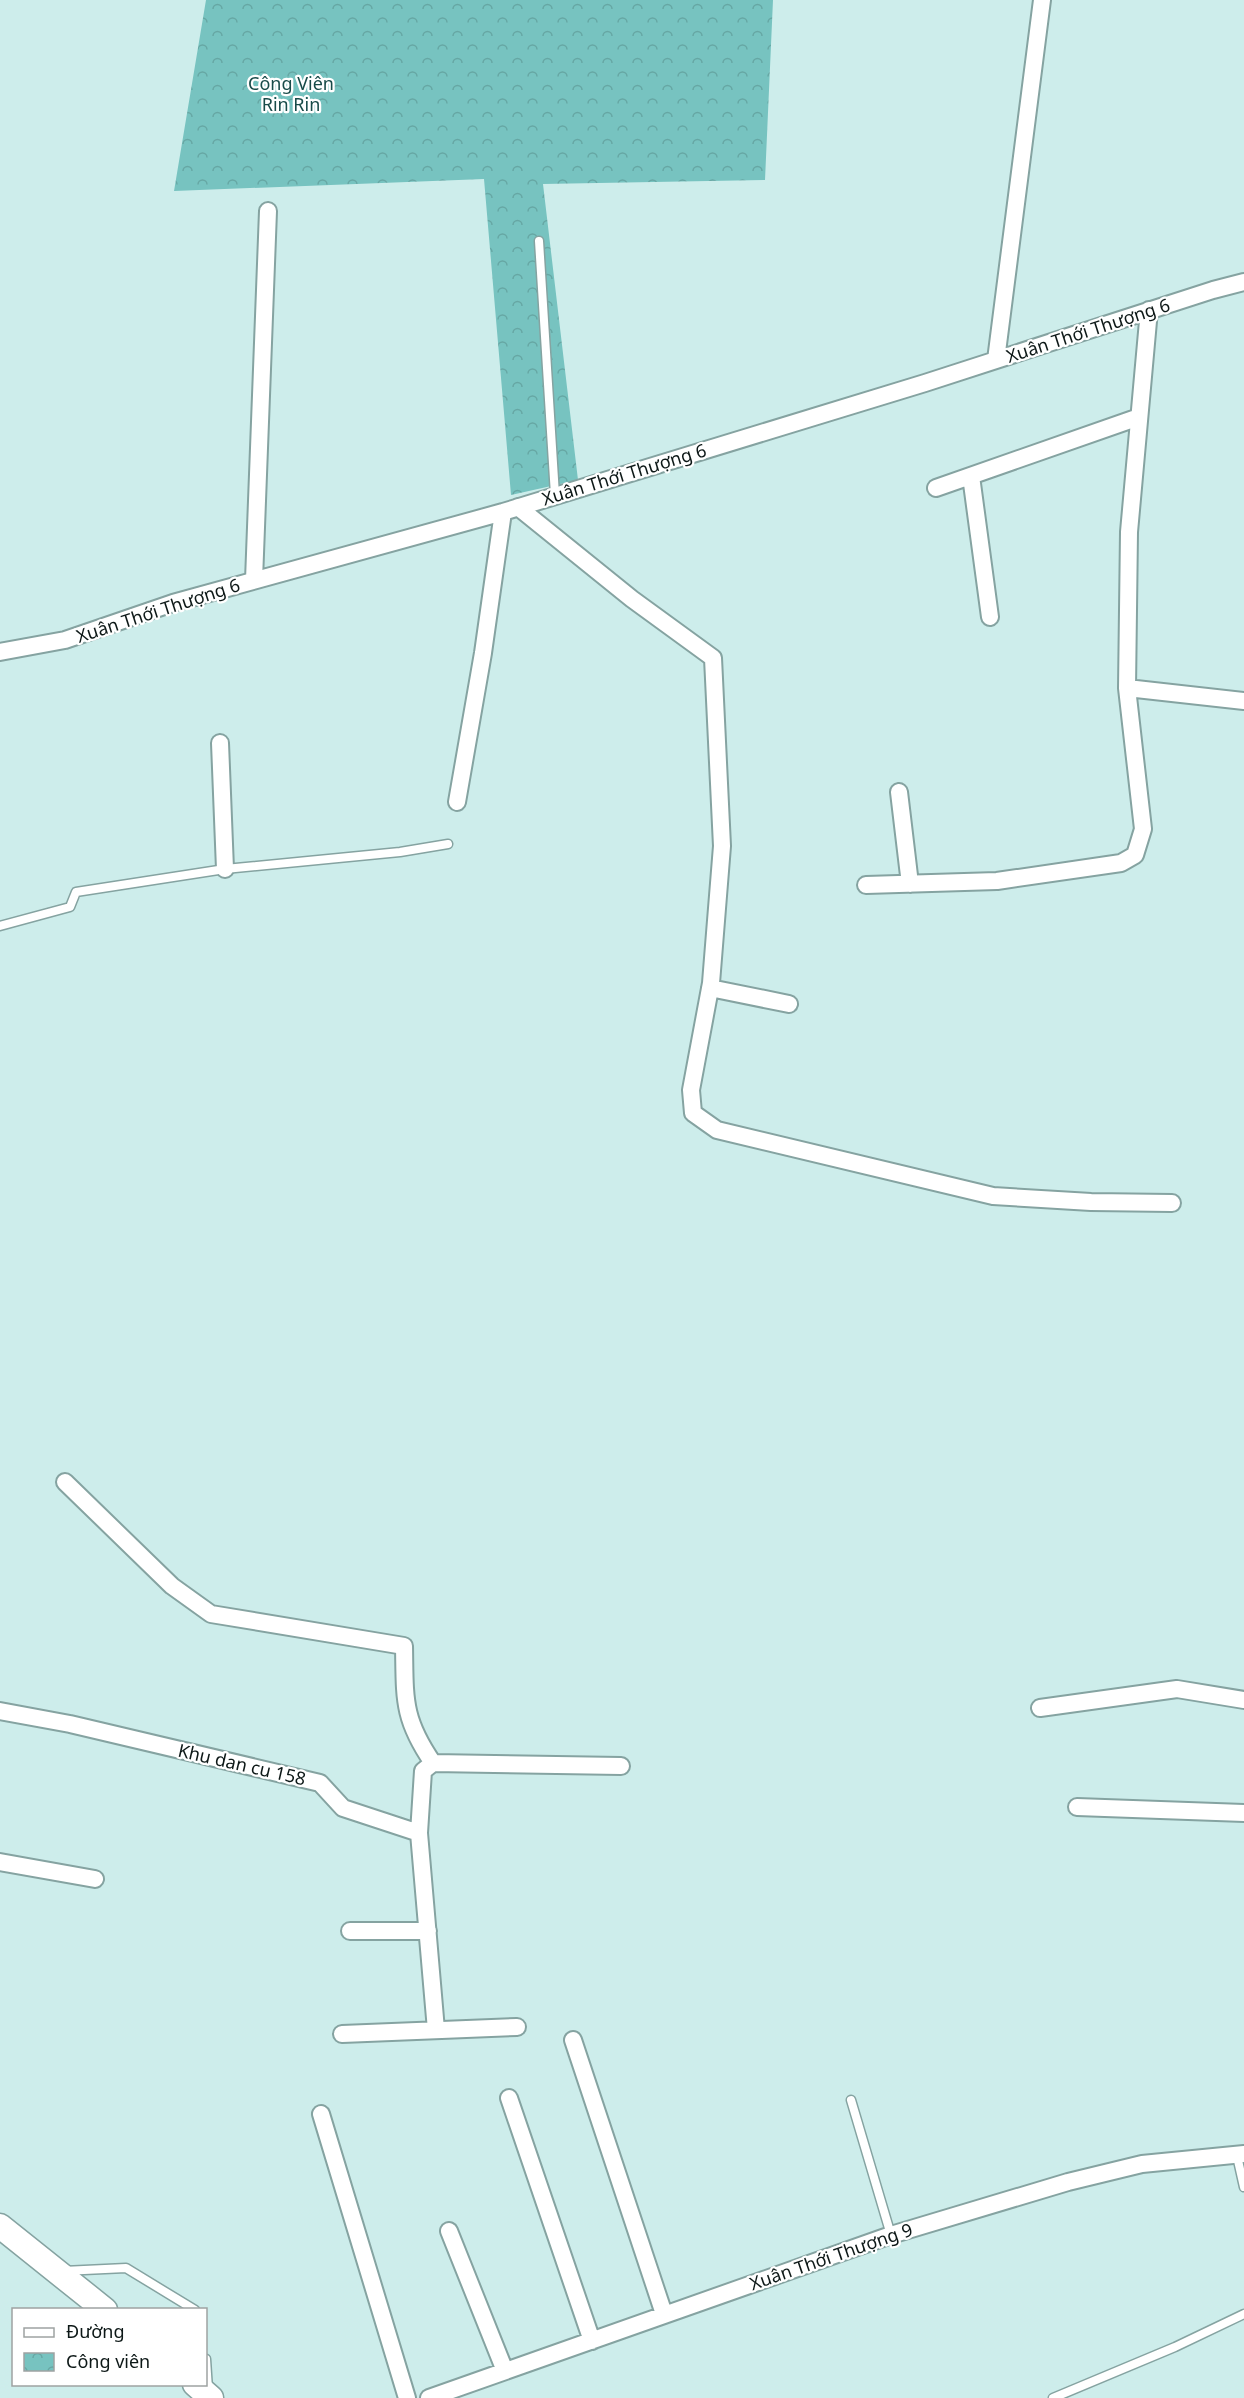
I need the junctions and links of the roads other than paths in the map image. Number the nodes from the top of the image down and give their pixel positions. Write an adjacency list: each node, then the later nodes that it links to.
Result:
1 (1042, 0): 6 (street)
2 (268, 211): 12 (street)
3 (539, 241): 10 (lane)
4 (1244, 282): 5 (street, Xuân Thới Thượng 6)
5 (1149, 310): 6 (street, Xuân Thới Thượng 6); 7 (street)
6 (996, 360): 10 (street, Xuân Thới Thượng 6)
7 (1139, 417): 8 (street); 15 (street)
8 (970, 476): 9 (street); 13 (street)
9 (936, 488)
10 (555, 495): 11 (street, Xuân Thới Thượng 6)
11 (511, 509): 12 (street, Xuân Thới Thượng 6); 19 (street); 25 (street)
12 (254, 580): 14 (street, Xuân Thới Thượng 6)
13 (990, 617)
14 (0, 652)
15 (1127, 688): 16 (street); 22 (street)
16 (1244, 701)
17 (220, 743): 21 (street)
18 (900, 792): 22 (street)
19 (457, 802)
20 (448, 844): 21 (lane)
21 (225, 869): 24 (lane)
22 (910, 884): 23 (street)
23 (866, 885)
24 (0, 926)
25 (710, 988): 26 (street); 27 (street)
26 (789, 1004)
27 (1172, 1203)
28 (65, 1482): 32 (street)
29 (1244, 1700): 30 (street)
30 (1040, 1708)
31 (0, 1711): 36 (street, Khu dan cu 158)
32 (433, 1763): 33 (street); 36 (street)
33 (621, 1766)
34 (1077, 1807): 35 (street)
35 (1244, 1813)
36 (419, 1833): 40 (street)
37 (0, 1862): 38 (street)
38 (95, 1879)
39 (350, 1931): 40 (street)
40 (428, 1931): 42 (street)
41 (517, 2026): 42 (street)
42 (436, 2030): 43 (street)
43 (342, 2034)
44 (573, 2040): 56 (street)
45 (509, 2098): 58 (street)
46 (851, 2100): 52 (lane)
47 (321, 2114): 60 (street)
48 (1240, 2155): 49 (lane); 52 (street, Xuân Thới Thượng 9)
49 (1244, 2187)
50 (0, 2226): 53 (main road)
51 (449, 2231): 59 (street)
52 (891, 2235): 56 (street, Xuân Thới Thượng 9)
53 (57, 2271): 54 (main road); 55 (lane)
54 (103, 2308)
55 (192, 2308)
56 (664, 2314): 58 (street, Xuân Thới Thượng 9)
57 (1244, 2314): 62 (lane)
58 (592, 2341): 59 (street, Xuân Thới Thượng 9)
59 (505, 2371): 61 (street, Xuân Thới Thượng 9)
60 (407, 2398)
61 (429, 2398)
62 (1053, 2398)

